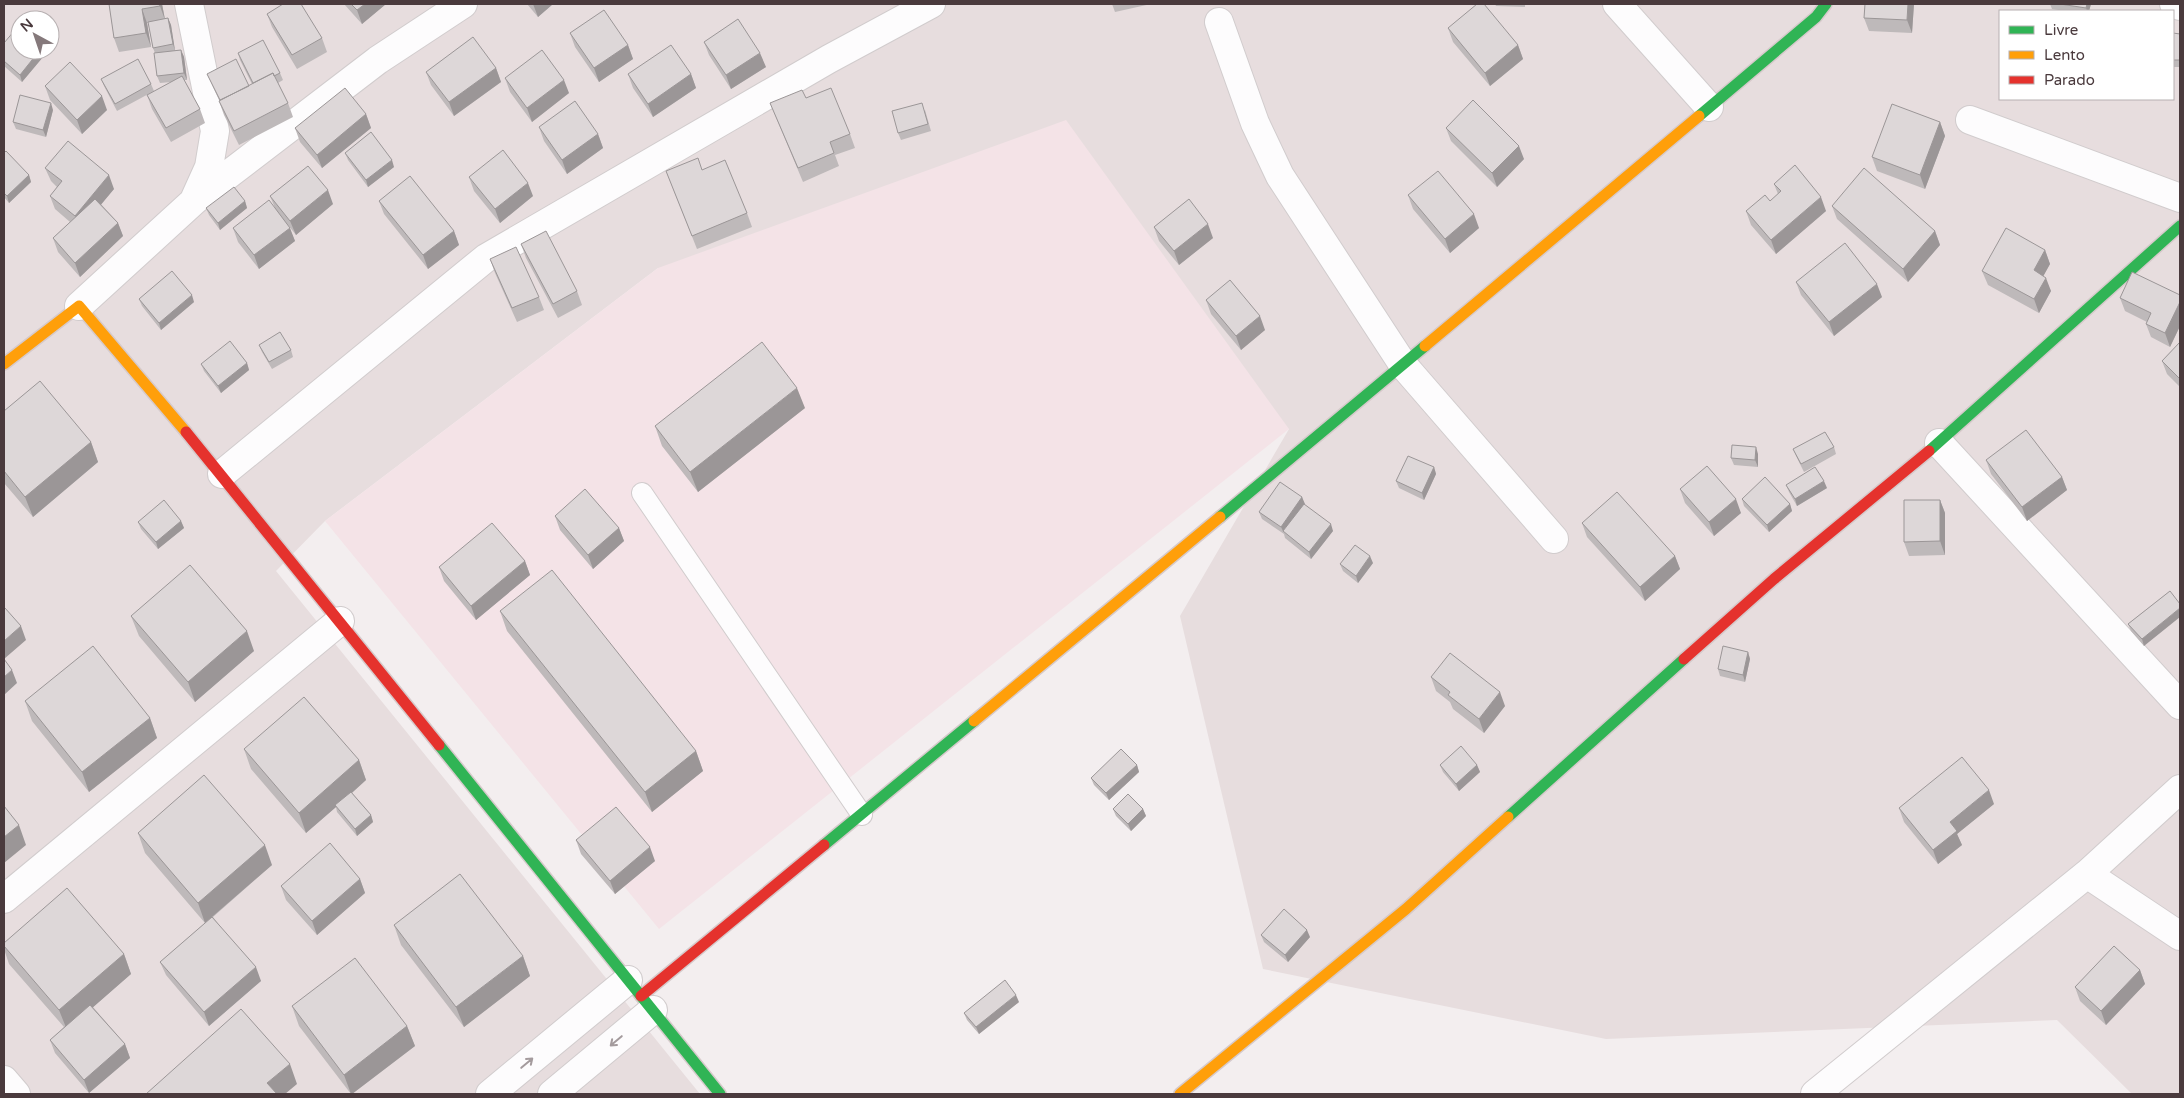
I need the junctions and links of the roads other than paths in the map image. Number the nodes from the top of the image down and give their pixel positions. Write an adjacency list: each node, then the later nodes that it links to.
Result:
1 (188, 4): 12 (street)
2 (463, 4): 12 (street)
3 (931, 4): 18 (street)
4 (1617, 4): 9 (street)
5 (1826, 4): 9 (street)
6 (2174, 4): 7 (street)
7 (2180, 6)
8 (1219, 22): 16 (street)
9 (1709, 108): 16 (street)
10 (1970, 120): 11 (street)
11 (2180, 198)
12 (195, 200): 14 (street)
13 (2180, 226): 17 (street)
14 (79, 306): 15 (street); 18 (street)
15 (4, 364)
16 (1404, 366): 20 (street); 24 (street)
17 (1939, 443): 22 (street); 34 (street)
18 (222, 474): 21 (street)
19 (642, 493): 24 (lane)
20 (1554, 540)
21 (340, 621): 26 (street); 28 (street)
22 (2180, 705)
23 (2180, 789): 25 (street)
24 (862, 815): 28 (street)
25 (2087, 874): 27 (street); 35 (street)
26 (4, 898)
27 (2180, 936)
28 (640, 995): 31 (street, one-way to 28); 32 (street, one-way to 32); 33 (street)
29 (4, 1080): 30 (street)
30 (16, 1094)
31 (490, 1094)
32 (552, 1094)
33 (720, 1094)
34 (1180, 1094)
35 (1815, 1094)

